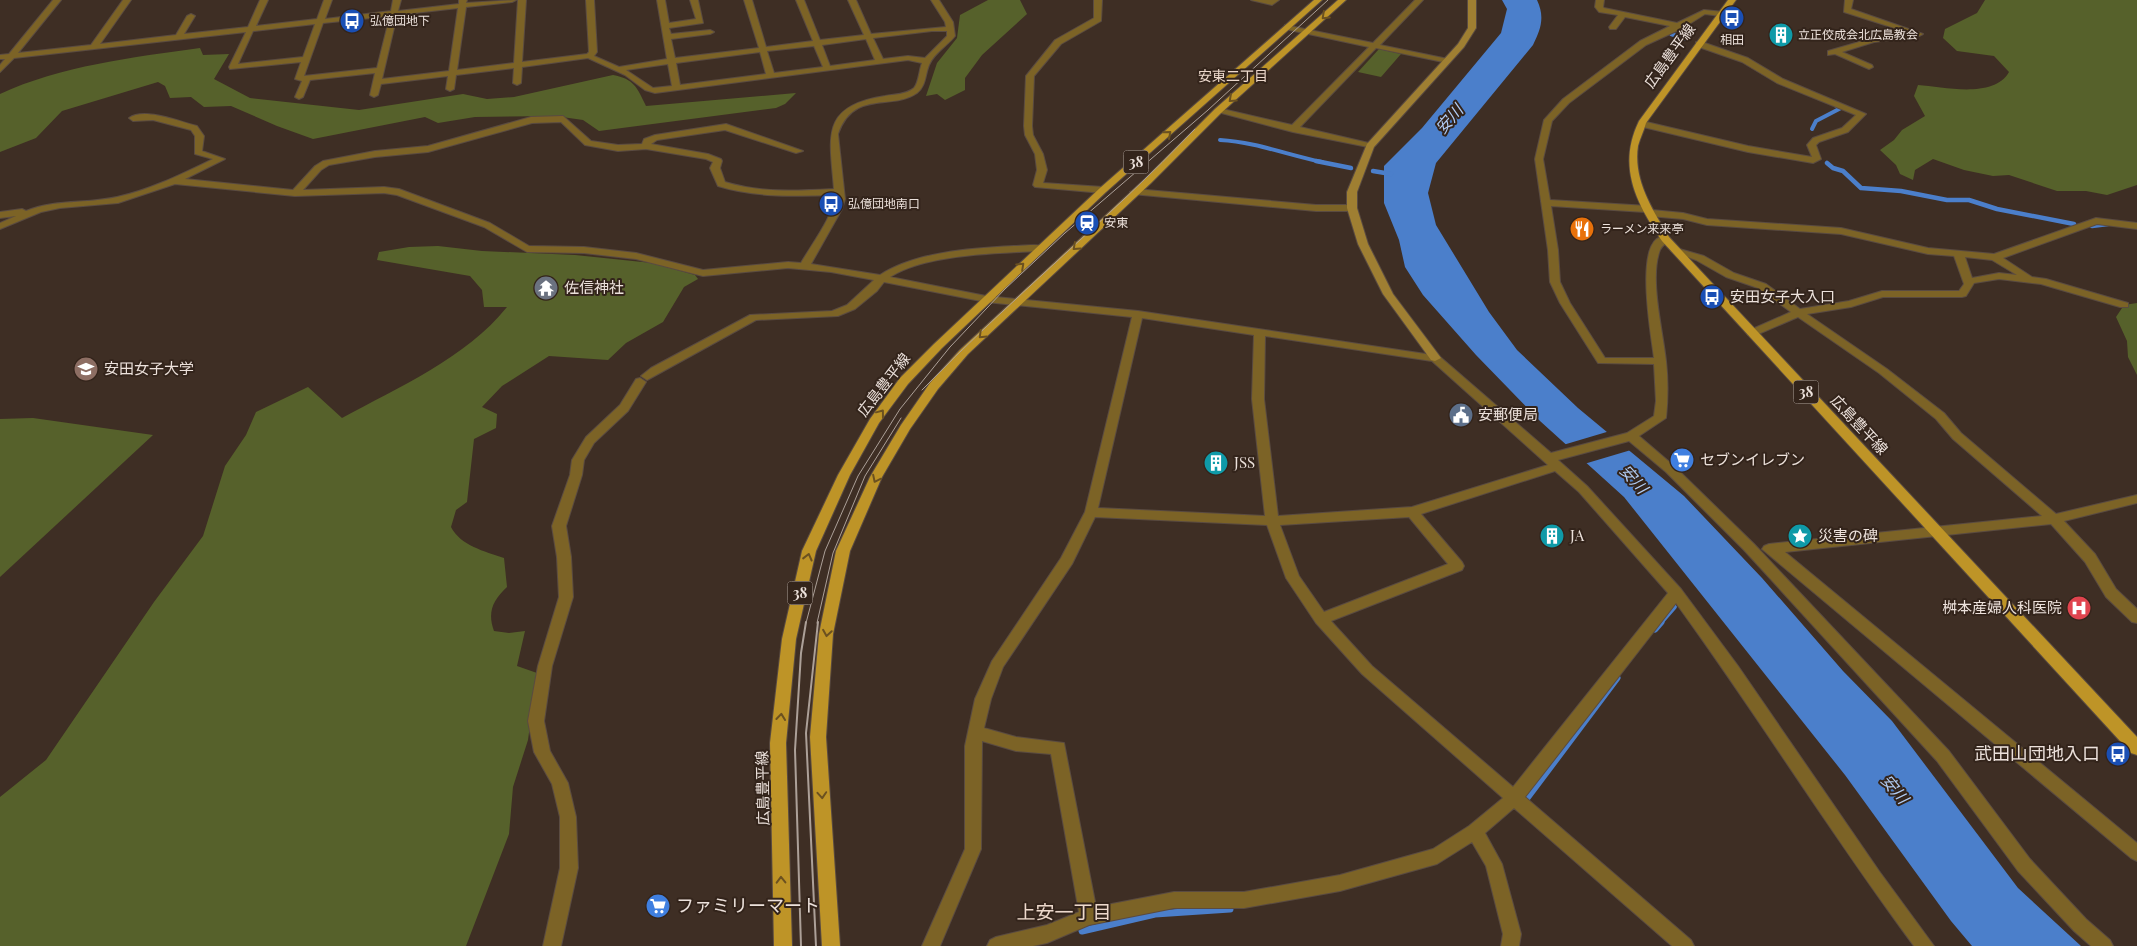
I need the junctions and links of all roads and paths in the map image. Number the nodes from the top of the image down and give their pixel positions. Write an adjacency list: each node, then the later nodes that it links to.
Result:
1 (57, 0): 47 (street)
2 (127, 0): 44 (street)
3 (264, 0): 35 (street)
4 (328, 0): 30 (street)
5 (397, 0): 26 (street)
6 (512, 0): 25 (street)
7 (522, 0): 55 (street)
8 (590, 0): 48 (street)
9 (661, 0): 31 (street)
10 (694, 0): 31 (street)
11 (748, 0): 46 (street)
12 (800, 0): 42 (street)
13 (852, 0): 39 (street)
14 (935, 0): 36 (street)
15 (1098, 0): 78 (street)
16 (1255, 0): 17 (street)
17 (1275, 0)
18 (1318, 0): 33 (main road, 広島豊平線 / 38)
19 (1342, 0): 38 (main road, 38, one-way to 38)
20 (1419, 0): 45 (street)
21 (1472, 0): 53 (street)
22 (1600, 0): 27 (street)
23 (1732, 0): 28 (main road, 広島豊平線 / 38)
24 (1849, 0): 56 (street)
25 (462, 3): 26 (street); 61 (street)
26 (394, 13): 30 (street); 59 (street)
27 (1623, 14): 32 (street); 34 (street)
28 (1721, 14): 32 (street); 43 (main road, 広島豊平線 / 38)
29 (191, 16): 40 (street)
30 (320, 21): 35 (street); 50 (street)
31 (665, 26): 41 (street)
32 (1680, 26): 82 (street)
33 (1288, 27): 38 (street); 78 (main road, 広島豊平線 / 38, one-way to 33)
34 (1613, 27)
35 (251, 29): 40 (street); 50 (street)
36 (951, 29): 39 (street); 52 (street)
37 (710, 32): 41 (street)
38 (1308, 32): 45 (street); 70 (main road, 38, one-way to 70)
39 (869, 36): 42 (street); 54 (street)
40 (179, 37): 44 (street)
41 (667, 37): 51 (street)
42 (817, 43): 46 (street); 57 (street)
43 (1699, 44): 72 (main road, 広島豊平線 / 38); 72 (street)
44 (94, 46): 47 (street)
45 (1375, 46): 53 (street); 73 (street)
46 (763, 50): 51 (street); 62 (street)
47 (12, 55): 49 (street); 58 (street)
48 (589, 56): 55 (street); 60 (street)
49 (0, 57)
50 (306, 59): 63 (street)
51 (671, 61): 60 (street); 66 (street)
52 (927, 61): 54 (street); 79 (street)
53 (1445, 61): 75 (street)
54 (880, 62): 57 (street)
55 (518, 64): 61 (street); 65 (street)
56 (1870, 67)
57 (827, 68): 62 (street)
58 (0, 70)
59 (380, 70): 63 (street); 64 (street)
60 (617, 70): 66 (street)
61 (452, 73): 64 (street); 67 (street)
62 (771, 76): 66 (street)
63 (307, 78): 69 (street)
64 (377, 82): 68 (street)
65 (517, 83)
66 (676, 88)
67 (450, 89)
68 (374, 95)
69 (299, 97)
70 (1218, 112): 73 (street); 80 (main road, 38)
71 (133, 118): 77 (street)
72 (1642, 124): 85 (main road, 広島豊平線 / 38)
73 (1293, 129): 75 (street)
74 (646, 146): 76 (street); 79 (street); 81 (street)
75 (1370, 146): 83 (street)
76 (799, 151)
77 (174, 181): 81 (street); 84 (street)
78 (1104, 190): 90 (main road, 広島豊平線 / 38)
79 (839, 192): 94 (street)
80 (1136, 192): 83 (street); 99 (main road, 38, one-way to 99)
81 (295, 193): 94 (street)
82 (1546, 203): 85 (street); 106 (street)
83 (1352, 208): 105 (street)
84 (38, 210): 86 (street); 87 (street)
85 (1648, 211): 89 (main road, 広島豊平線 / 38); 92 (street)
86 (0, 215)
87 (0, 226)
88 (2137, 226): 93 (street)
89 (1665, 239): 91 (main road, 広島豊平線 / 38); 106 (street)
90 (1041, 248): 95 (street); 98 (main road, 広島豊平線 / 38, one-way to 90)
91 (1676, 251): 101 (street); 104 (main road, 広島豊平線 / 38)
92 (1959, 255): 93 (street); 97 (street)
93 (1995, 257): 96 (street)
94 (804, 267): 95 (street)
95 (881, 279): 98 (street); 126 (street)
96 (2030, 279): 97 (street); 100 (street)
97 (1969, 284): 101 (street)
98 (986, 299): 99 (street); 127 (main road, 広島豊平線 / 38, one-way to 98)
99 (1017, 301): 102 (street); 128 (main road, 38, one-way to 128)
100 (2124, 305)
101 (1801, 312): 104 (street); 112 (street)
102 (1138, 314): 103 (street); 110 (street)
103 (1260, 333): 105 (street); 113 (street)
104 (1752, 334): 114 (main road, 広島豊平線 / 38)
105 (1435, 358): 108 (street)
106 (1661, 361): 107 (street)
107 (1626, 437): 108 (street); 115 (street)
108 (1554, 460): 111 (street); 117 (street)
109 (2137, 498): 112 (street)
110 (1091, 512): 113 (street); 120 (street)
111 (1412, 512): 113 (street); 119 (street)
112 (2054, 519): 114 (street); 118 (street)
113 (1272, 520): 119 (street)
114 (1936, 532): 116 (street); 121 (main road, 広島豊平線 / 38)
115 (1749, 547): 116 (street); 134 (street)
116 (1772, 549): 124 (street)
117 (1676, 593): 122 (street); 133 (street)
118 (2137, 618)
119 (1321, 619): 122 (street)
120 (975, 732): 125 (street); 129 (street)
121 (2137, 748)
122 (1514, 798): 123 (street); 132 (street)
123 (1475, 832): 125 (street); 131 (street)
124 (2137, 853)
125 (1090, 916): 130 (street)
126 (552, 946)
127 (783, 946)
128 (832, 946)
129 (931, 946)
130 (996, 946)
131 (1510, 946)
132 (1685, 946)
133 (1924, 946)
134 (2104, 946)

